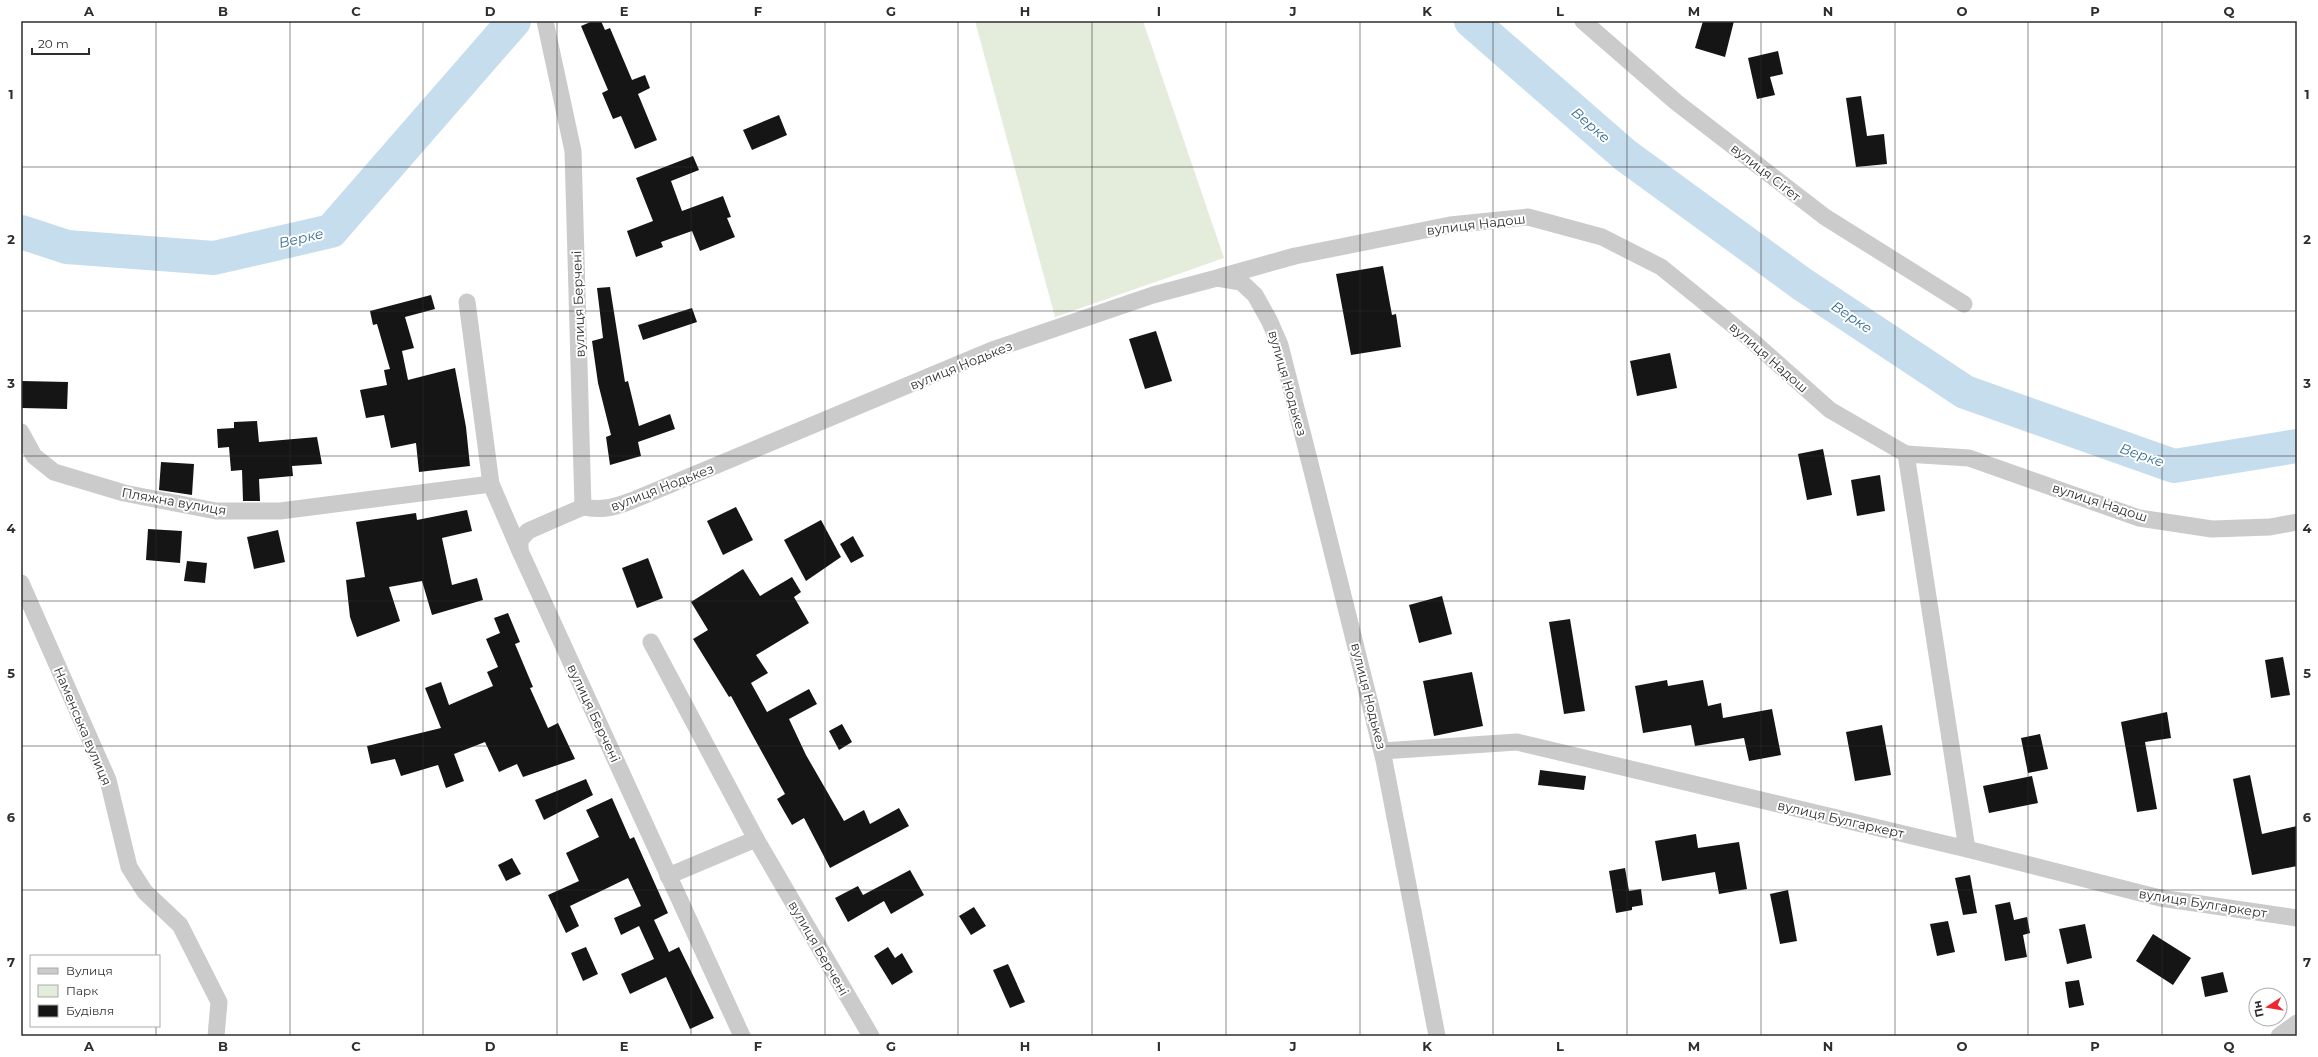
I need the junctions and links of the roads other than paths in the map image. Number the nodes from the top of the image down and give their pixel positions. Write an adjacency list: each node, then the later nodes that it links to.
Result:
1 (545, 21): 9 (street, вулиця Берчені)
2 (1583, 21): 5 (street, вулиця Сіґет)
3 (1217, 278): 7 (street, вулиця Надош); 9 (street, вулиця Нодькез); 14 (street, вулиця Нодькез)
4 (467, 302): 8 (street, вулиця Берчені)
5 (1964, 304)
6 (21, 432): 8 (street, Пляжна вулиця)
7 (1906, 454): 10 (street, вулиця Надош); 16 (street)
8 (491, 484): 11 (street, вулиця Берчені)
9 (583, 507): 11 (street)
10 (2297, 522)
11 (520, 551): 17 (street, вулиця Берчені)
12 (21, 583): 20 (street, Наменська вулиця)
13 (651, 642): 15 (street, вулиця Берчені)
14 (1382, 751): 16 (street, вулиця Булгаркерт); 23 (street, вулиця Нодькез)
15 (756, 839): 17 (street); 22 (street, вулиця Берчені)
16 (1967, 849): 18 (street, вулиця Булгаркерт)
17 (668, 876): 21 (street, вулиця Берчені)
18 (2297, 918)
19 (2297, 1023): 24 (street)
20 (216, 1036)
21 (742, 1036)
22 (871, 1036)
23 (1437, 1036)
24 (2279, 1036)

